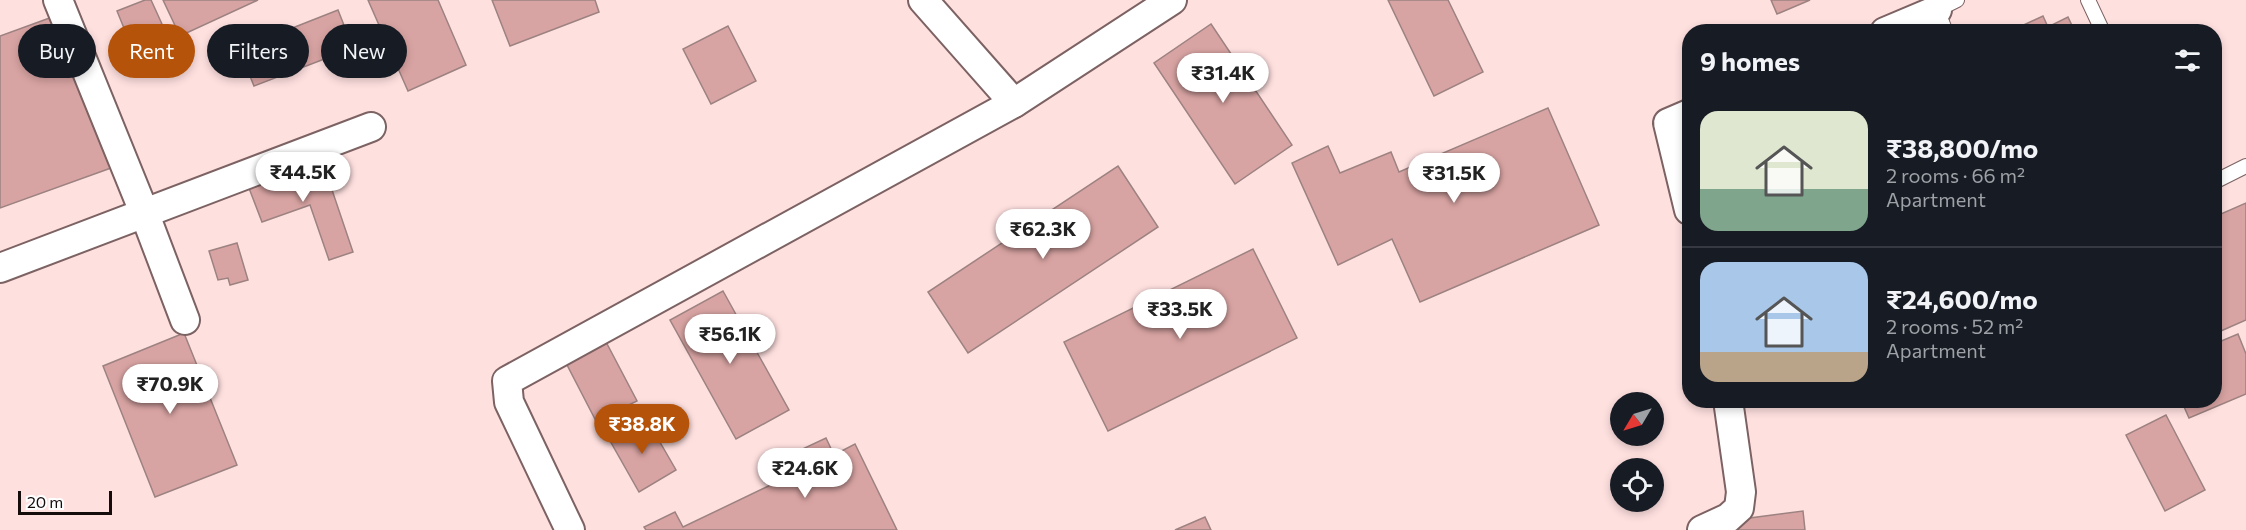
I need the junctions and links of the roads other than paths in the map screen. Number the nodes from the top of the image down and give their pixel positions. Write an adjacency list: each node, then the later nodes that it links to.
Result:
1 (58, 0): 14 (street)
2 (923, 0): 8 (street)
3 (1172, 0): 8 (street)
4 (2088, 0): 7 (lane)
5 (1947, 14): 6 (street)
6 (1913, 24)
7 (2099, 24)
8 (1014, 103): 18 (street)
9 (1682, 117): 13 (street)
10 (370, 127): 14 (street)
11 (2246, 166): 12 (lane)
12 (2222, 178)
13 (1682, 181)
14 (144, 212): 15 (street); 16 (street)
15 (0, 268)
16 (185, 321)
17 (1729, 408): 19 (street)
18 (570, 530)
19 (1702, 530)

